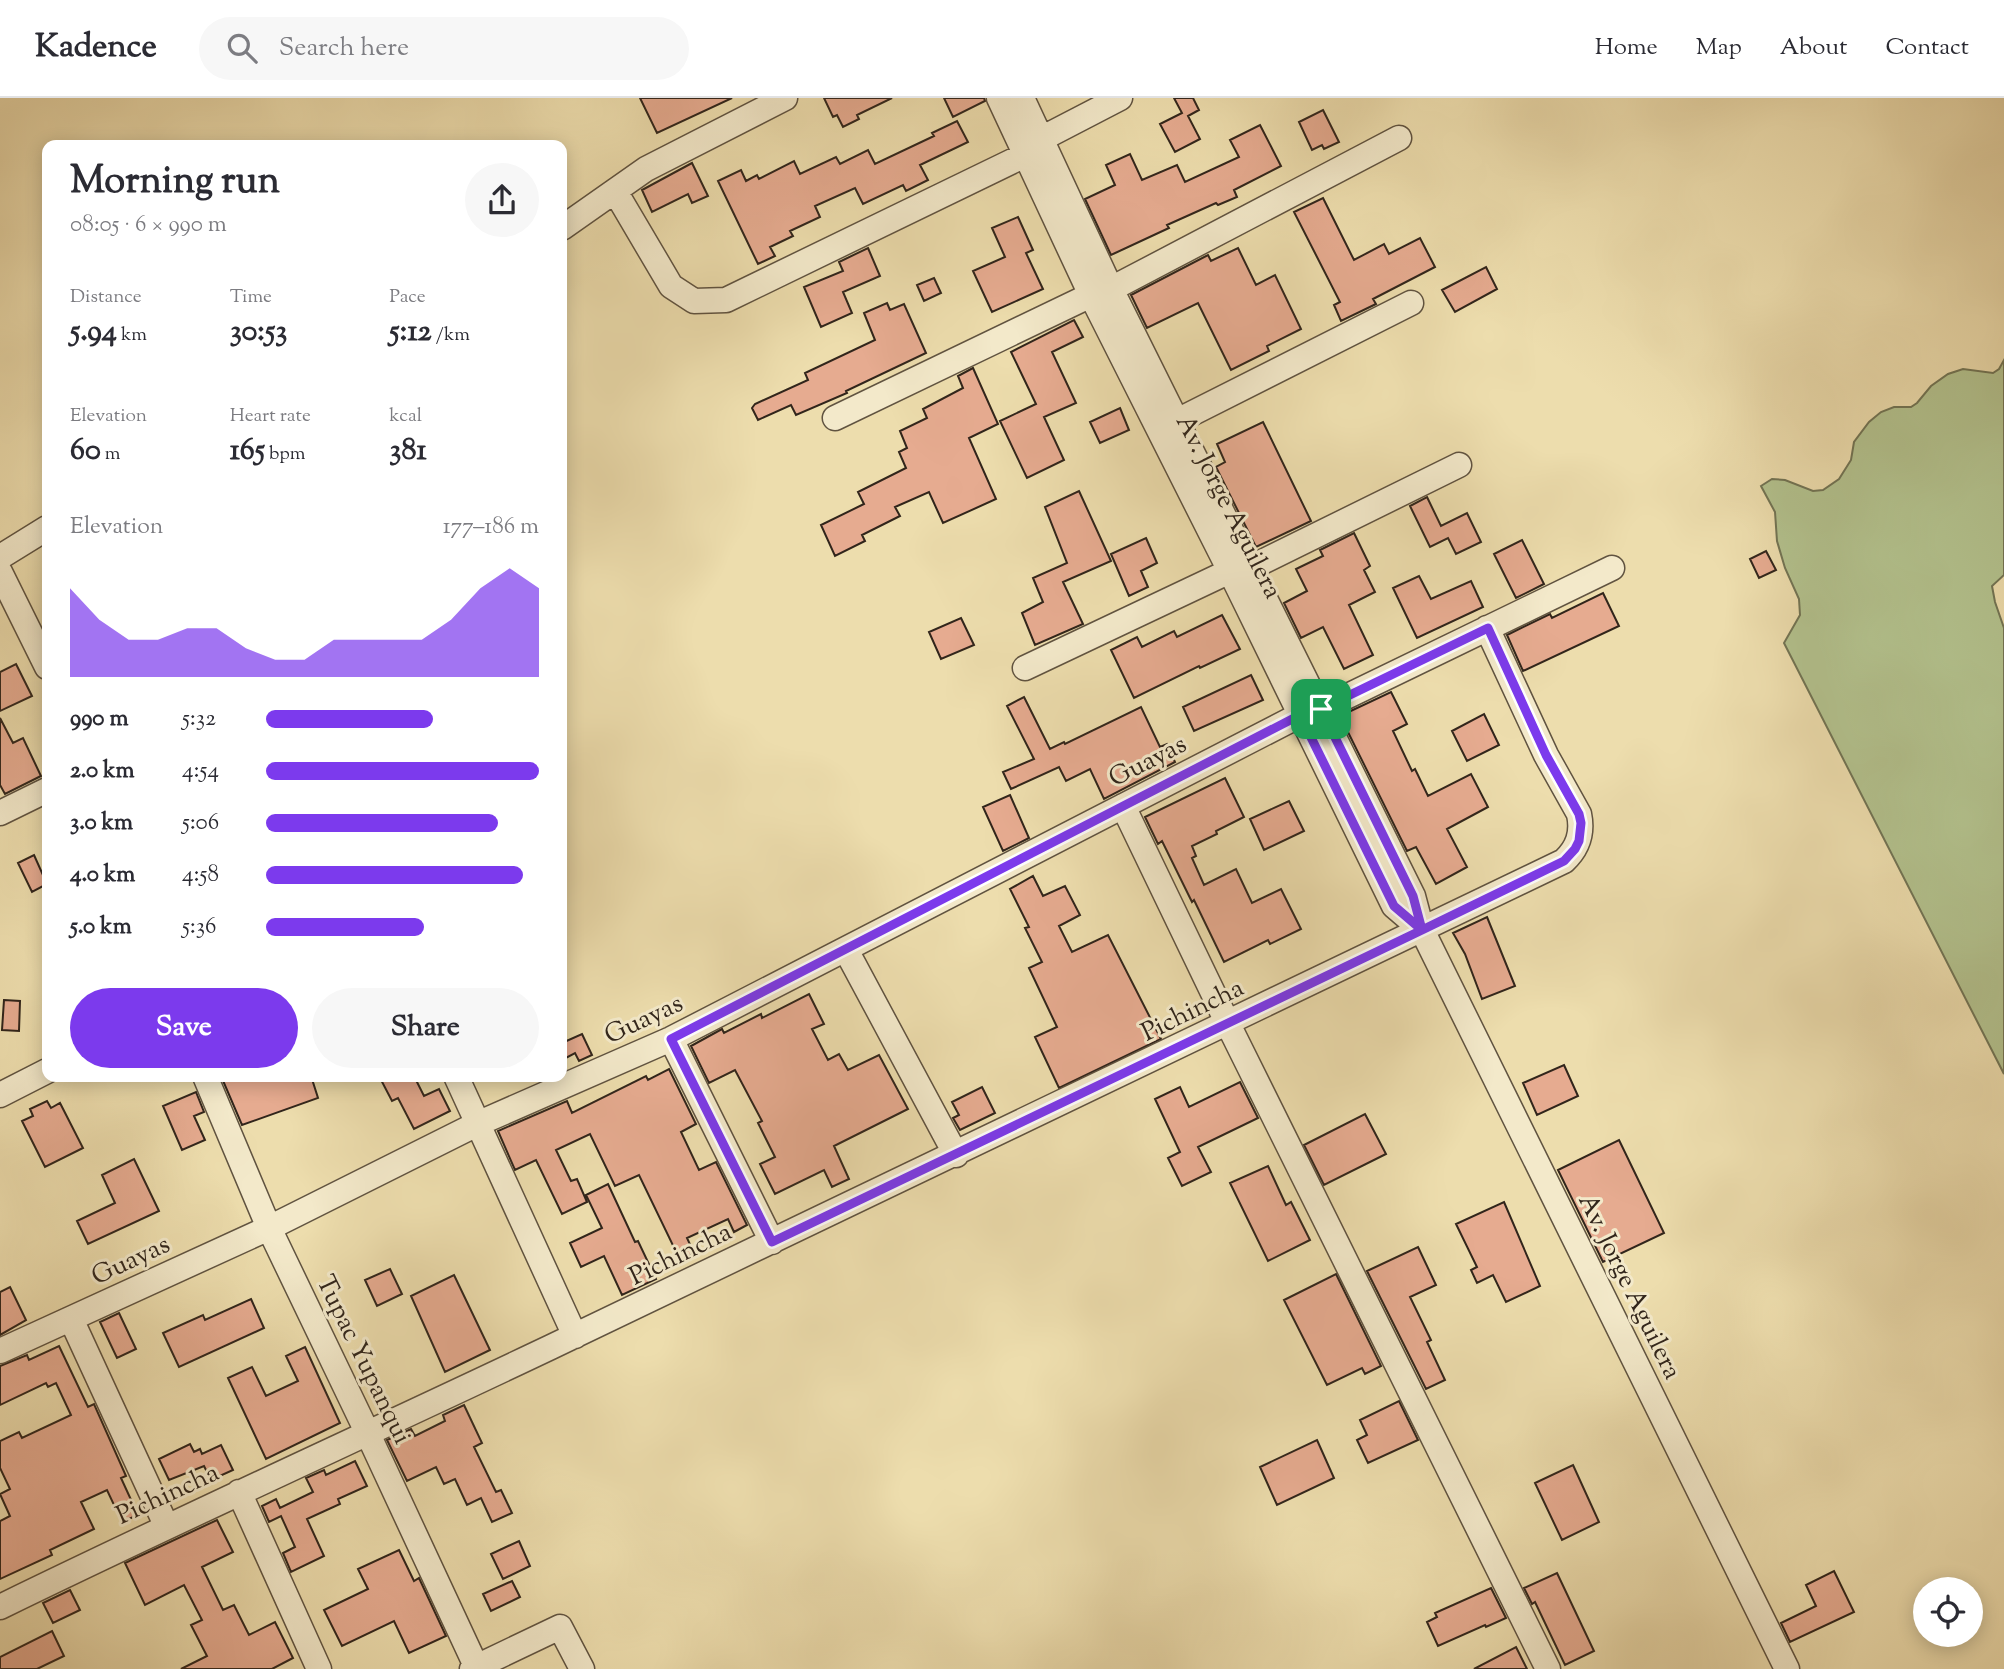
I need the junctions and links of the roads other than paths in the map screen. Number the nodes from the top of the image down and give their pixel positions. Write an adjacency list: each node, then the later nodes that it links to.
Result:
1 (785, 98): 7 (street)
2 (999, 98): 6 (street, Av. Jorge Aguilera)
3 (1022, 98): 6 (street, Av. Jorge Aguilera)
4 (1120, 98): 6 (street)
5 (1399, 138): 9 (street)
6 (1033, 147): 7 (street); 9 (street, Av. Jorge Aguilera)
7 (615, 191): 8 (street)
8 (567, 225)
9 (1101, 292): 11 (street); 12 (street, Av. Jorge Aguilera); 17 (street, Av. Jorge Aguilera)
10 (1411, 303): 12 (street)
11 (835, 418)
12 (1177, 421): 17 (street, Av. Jorge Aguilera)
13 (1460, 465): 17 (street)
14 (42, 531): 15 (street)
15 (0, 557)
16 (1612, 568): 19 (street, Guayas)
17 (1240, 569): 21 (street); 22 (street, Av. Jorge Aguilera)
18 (0, 572): 20 (street)
19 (1488, 628): 22 (street, Guayas); 26 (street, Pichincha)
20 (42, 657)
21 (1026, 668)
22 (1310, 712): 24 (street, Guayas); 26 (street, Av. Jorge Aguilera)
23 (42, 792): 25 (street)
24 (1123, 806): 27 (street, Guayas); 28 (street)
25 (0, 813)
26 (1422, 930): 28 (street, Pichincha); 49 (street, Av. Jorge Aguilera)
27 (846, 950): 29 (street, Guayas); 35 (street)
28 (1228, 1024): 35 (street, Pichincha); 48 (street)
29 (671, 1039): 34 (street, Guayas); 37 (street)
30 (42, 1074): 33 (street)
31 (208, 1082): 36 (street, Tupac Yupanqui)
32 (459, 1082): 34 (street)
33 (0, 1095)
34 (477, 1124): 36 (street, Guayas); 39 (street)
35 (956, 1155): 37 (street, Pichincha)
36 (269, 1228): 38 (street, Guayas); 41 (street, Tupac Yupanqui)
37 (772, 1242): 39 (street, Pichincha)
38 (71, 1320): 40 (street, Guayas); 43 (street)
39 (575, 1336): 41 (street, Pichincha)
40 (0, 1351)
41 (369, 1434): 42 (street, Pichincha); 45 (street, Tupac Yupanqui)
42 (239, 1492): 43 (street, Pichincha); 46 (street)
43 (166, 1525): 44 (street, Pichincha)
44 (0, 1607)
45 (474, 1668): 47 (street)
46 (319, 1669)
47 (582, 1669)
48 (1548, 1669)
49 (1787, 1669)

